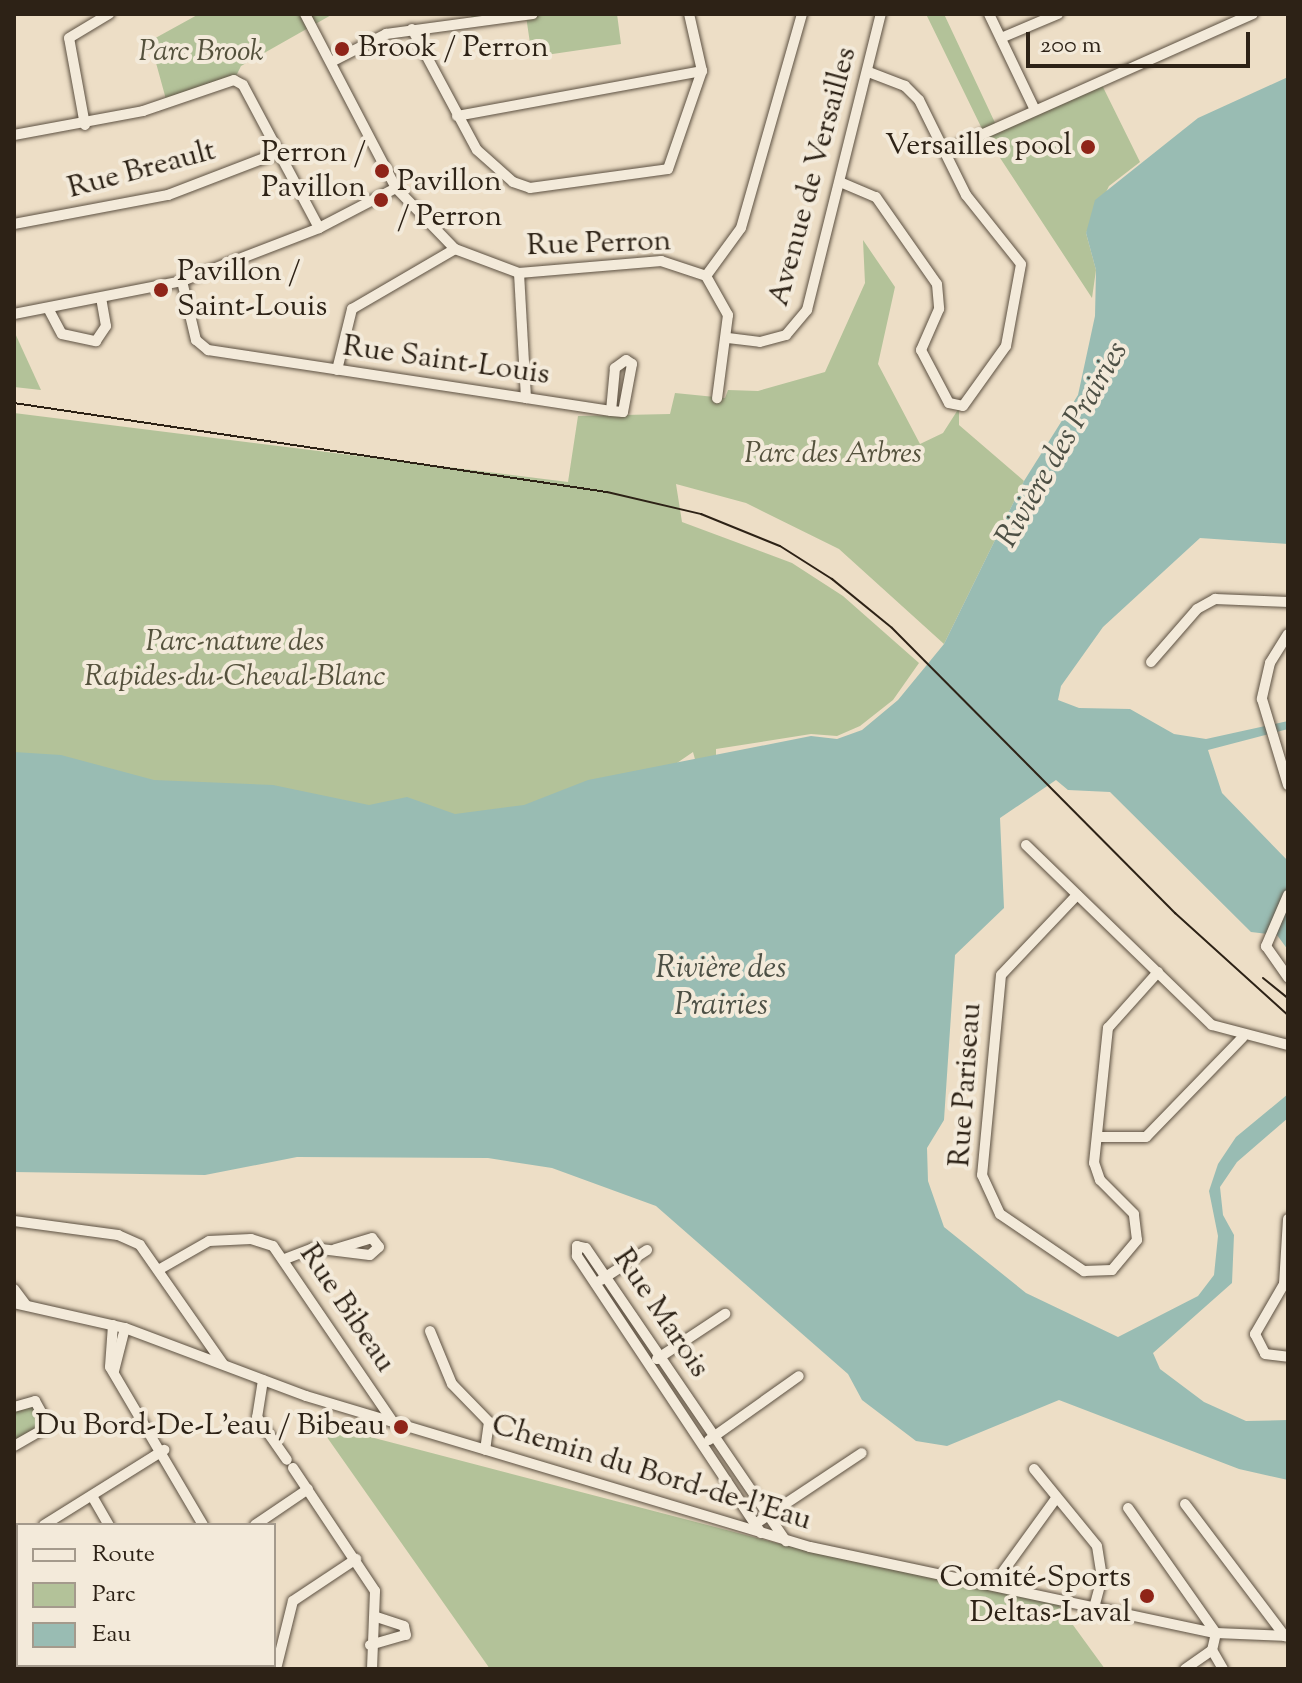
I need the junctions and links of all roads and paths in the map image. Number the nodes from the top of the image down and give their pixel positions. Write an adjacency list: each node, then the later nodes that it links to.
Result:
1 (109, 14): 17 (street)
2 (305, 14): 12 (street, Rue Perron)
3 (533, 14): 10 (street)
4 (689, 14): 13 (street)
5 (802, 14): 27 (street)
6 (881, 14): 14 (street, Avenue de Versailles)
7 (989, 14): 11 (street)
8 (1058, 14): 11 (street)
9 (1253, 14): 15 (street)
10 (412, 29): 12 (street); 16 (street)
11 (1001, 38): 15 (street)
12 (331, 62): 22 (street, Rue Perron)
13 (702, 71): 16 (street); 16 (street)
14 (869, 72): 19 (street); 21 (street, Avenue de Versailles)
15 (1035, 110): 19 (street)
16 (457, 116)
17 (85, 125): 18 (street); 20 (street)
18 (14, 135)
19 (945, 151): 21 (street)
20 (280, 152): 23 (street, Rue Breault); 24 (street)
21 (840, 182): 32 (street, Avenue de Versailles)
22 (396, 188): 24 (street); 25 (street, Rue Perron)
23 (14, 224)
24 (319, 228): 28 (street)
25 (455, 249): 26 (street, Rue Perron); 33 (street)
26 (519, 273): 27 (street, Rue Perron); 34 (street)
27 (706, 276): 32 (street, Rue Perron)
28 (182, 281): 29 (street); 33 (street, Rue Saint-Louis)
29 (101, 299): 30 (street); 30 (street)
30 (49, 310): 31 (street)
31 (14, 314)
32 (728, 338): 35 (street, Rue Perron)
33 (337, 370): 34 (street, Rue Saint-Louis)
34 (526, 398): 36 (street, Rue Saint-Louis)
35 (717, 398)
36 (611, 411): 36 (street)
37 (1288, 602): 39 (street)
38 (1288, 634): 40 (street)
39 (1151, 662)
40 (1288, 785)
41 (1026, 845): 42 (street)
42 (1077, 895): 44 (street); 48 (street, Rue Pariseau)
43 (1288, 895): 45 (street)
44 (1158, 972): 46 (street); 48 (street, Rue Pariseau)
45 (1288, 978)
46 (1243, 1037): 47 (street); 48 (street)
47 (1288, 1045)
48 (1097, 1137)
49 (1288, 1219): 65 (street)
50 (14, 1221): 54 (street)
51 (335, 1249): 53 (street)
52 (647, 1250): 55 (street)
53 (285, 1259): 54 (street, Rue Bibeau); 72 (street, Rue Bibeau)
54 (160, 1269): 67 (street)
55 (606, 1277): 56 (street); 56 (street, Rue Marois); 64 (street, Rue Marois)
56 (595, 1284): 66 (street, Rue Marois)
57 (14, 1289): 59 (street)
58 (14, 1303): 59 (street, Chemin du Bord-de-l'Eau)
59 (26, 1305): 61 (street, Chemin du Bord-de-l'Eau)
60 (725, 1314): 64 (street)
61 (113, 1325): 62 (street, Chemin du Bord-de-l'Eau); 68 (street)
62 (125, 1328): 67 (street, Chemin du Bord-de-l'Eau); 68 (street)
63 (430, 1331): 77 (street)
64 (660, 1357): 66 (street); 73 (street, Rue Marois)
65 (1288, 1357)
66 (649, 1364): 74 (street, Rue Marois)
67 (224, 1365): 70 (street, Chemin du Bord-de-l'Eau)
68 (114, 1371): 76 (street)
69 (799, 1376): 73 (street)
70 (263, 1380): 72 (street, Chemin du Bord-de-l'Eau); 80 (street)
71 (14, 1407): 75 (street)
72 (393, 1422): 77 (street, Chemin du Bord-de-l'Eau)
73 (714, 1436): 74 (street); 85 (street, Rue Marois)
74 (702, 1445): 90 (street, Rue Marois)
75 (14, 1446)
76 (164, 1450): 81 (street); 88 (street)
77 (485, 1450): 90 (street, Chemin du Bord-de-l'Eau)
78 (862, 1453): 85 (street)
79 (1034, 1469): 82 (street)
80 (308, 1489): 89 (street); 92 (street)
81 (92, 1496): 86 (street); 87 (street)
82 (1057, 1497): 93 (street); 96 (street)
83 (1185, 1504): 99 (street)
84 (1128, 1508): 98 (street)
85 (768, 1515): 90 (street); 91 (street, Rue Marois)
86 (47, 1523)
87 (108, 1523)
88 (202, 1523)
89 (258, 1523)
90 (758, 1528): 91 (street, Chemin du Bord-de-l'Eau)
91 (786, 1541): 94 (street, Chemin du Bord-de-l'Eau)
92 (356, 1559): 97 (street); 102 (street)
93 (1010, 1570): 94 (street); 95 (street)
94 (994, 1584): 95 (street, Chemin du Bord-de-l'Eau)
95 (1015, 1589): 96 (street, Chemin du Bord-de-l'Eau)
96 (1095, 1605): 98 (street, Chemin du Bord-de-l'Eau)
97 (377, 1617): 100 (street); 100 (street)
98 (1216, 1633): 99 (street, Chemin du Bord-de-l'Eau); 101 (street)
99 (1286, 1636)
100 (370, 1645): 103 (street)
101 (1212, 1650): 104 (street); 105 (street)
102 (276, 1669)
103 (372, 1669)
104 (1185, 1669)
105 (1223, 1669)

